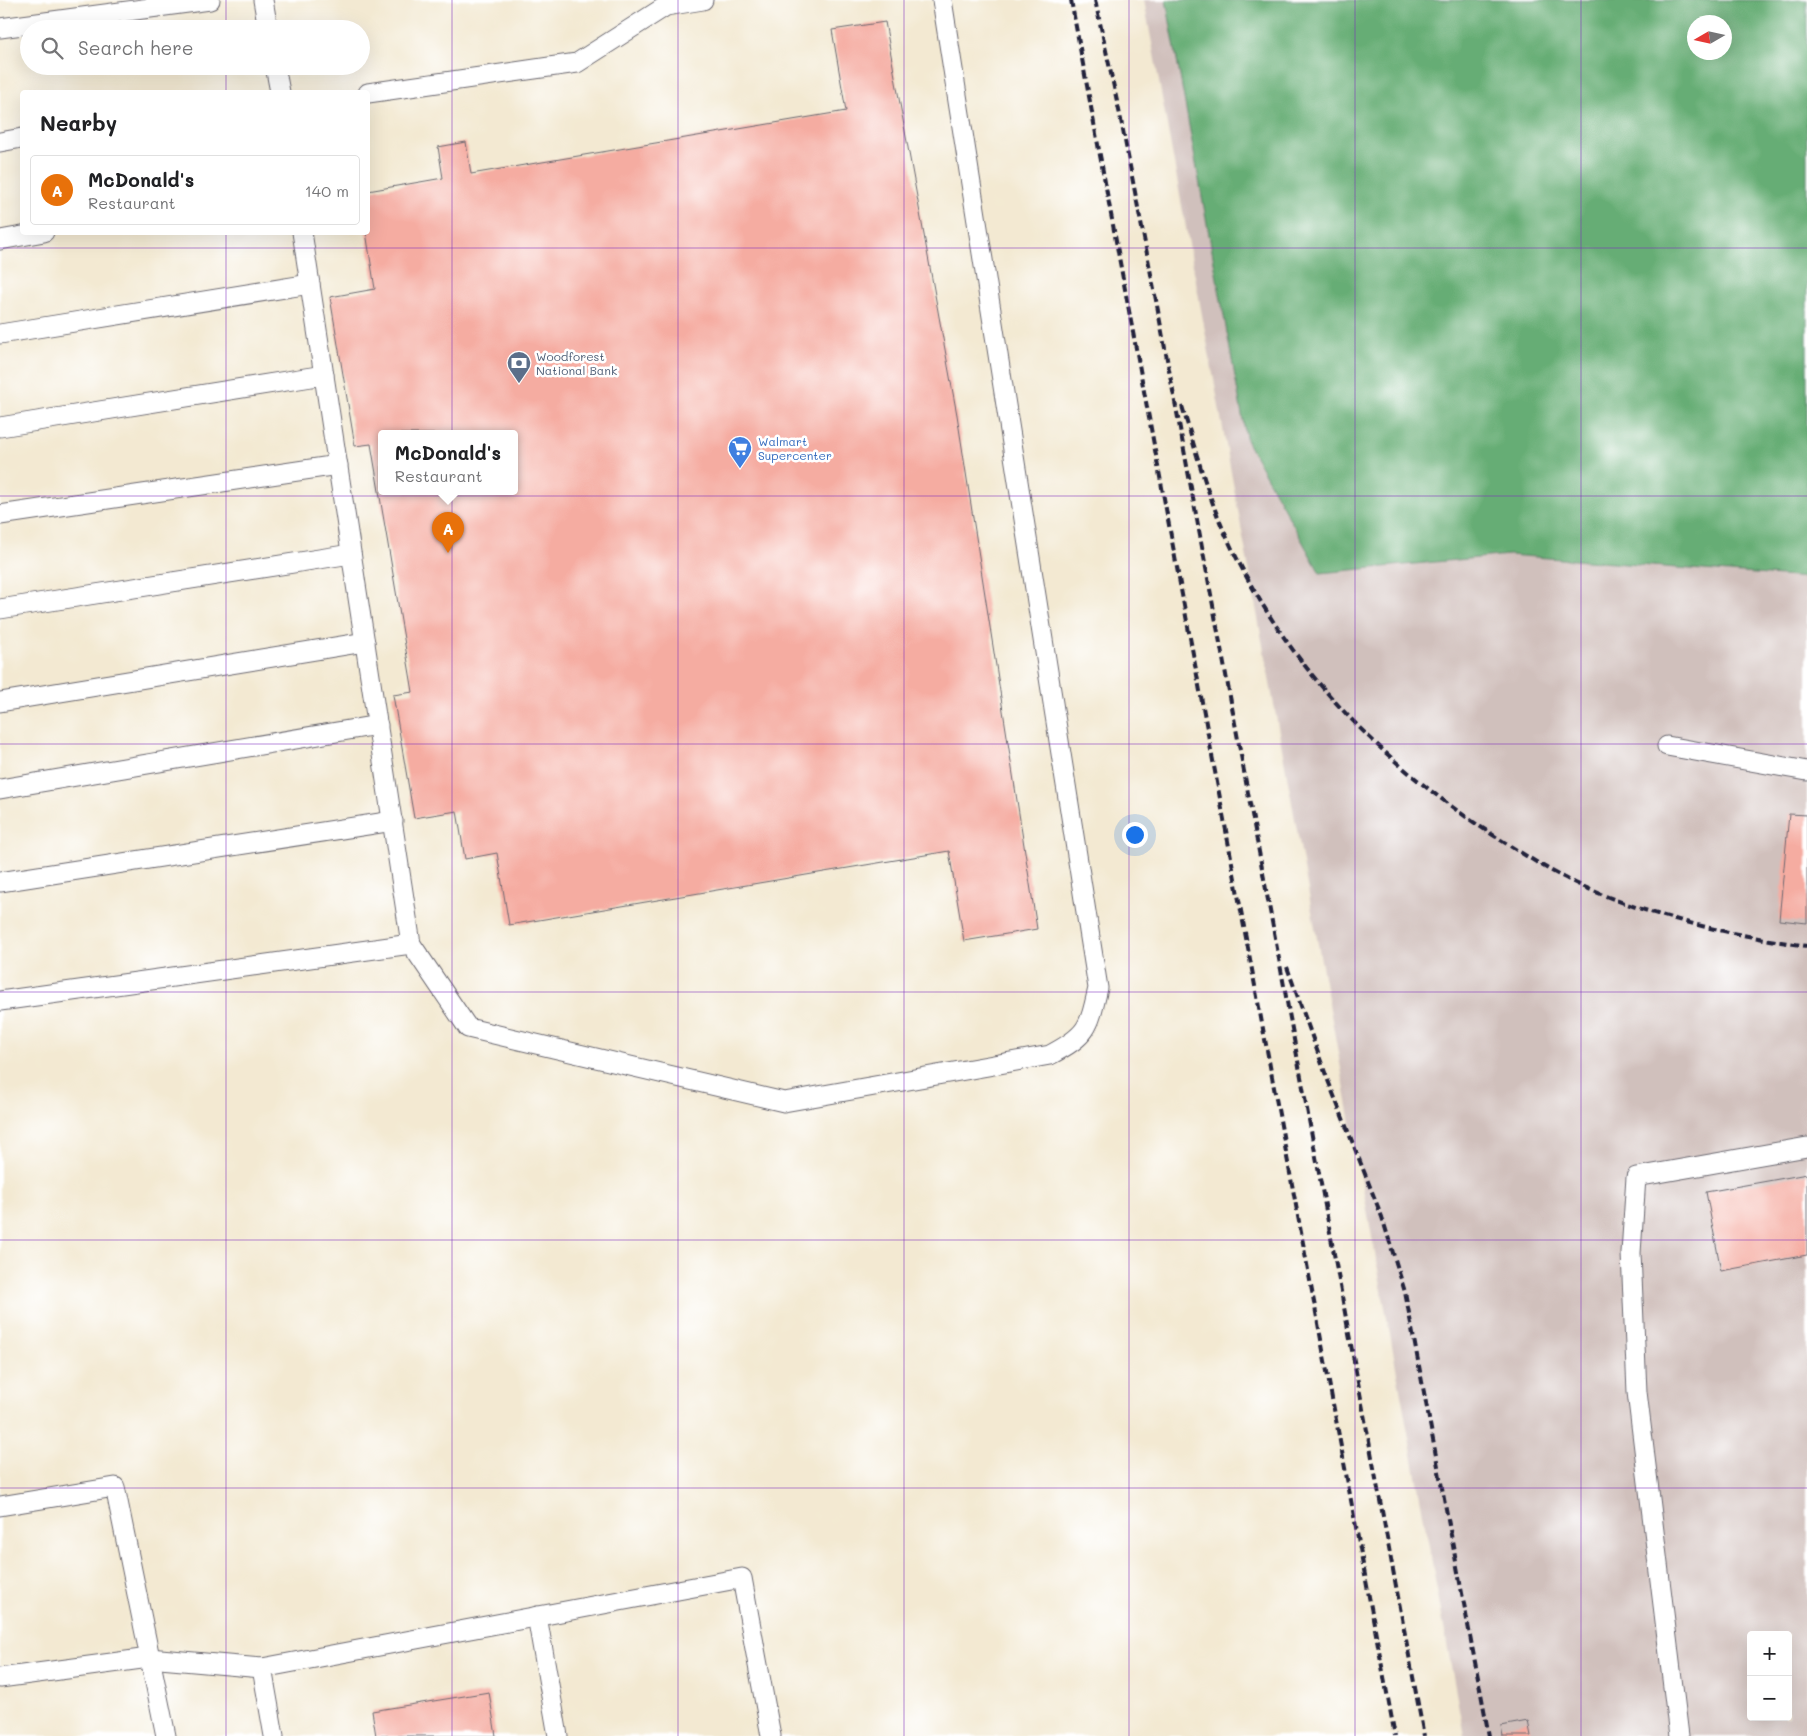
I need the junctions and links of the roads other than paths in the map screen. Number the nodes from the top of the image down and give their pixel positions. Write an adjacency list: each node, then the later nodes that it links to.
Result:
1 (210, 0): 5 (lane)
2 (263, 0): 6 (lane)
3 (703, 0): 11 (lane)
4 (942, 0): 33 (lane)
5 (60, 20)
6 (266, 20)
7 (20, 25): 8 (lane)
8 (0, 28)
9 (277, 75): 10 (lane)
10 (280, 90)
11 (370, 93)
12 (20, 138): 13 (lane)
13 (0, 142)
14 (28, 235): 16 (lane)
15 (302, 235): 17 (lane)
16 (0, 240)
17 (310, 284): 18 (lane); 19 (lane)
18 (0, 334)
19 (324, 375): 20 (lane); 21 (lane)
20 (0, 427)
21 (338, 465): 22 (lane); 23 (lane)
22 (0, 515)
23 (351, 554): 24 (lane); 25 (lane)
24 (0, 610)
25 (365, 642): 26 (lane); 27 (lane)
26 (0, 702)
27 (378, 725): 30 (lane); 31 (lane)
28 (1667, 746): 29 (lane)
29 (1807, 771)
30 (0, 789)
31 (393, 822): 32 (lane); 33 (lane)
32 (0, 882)
33 (411, 944): 34 (lane)
34 (0, 1001)
35 (1807, 1147): 45 (lane)
36 (0, 1506): 38 (lane)
37 (537, 1616): 39 (lane); 43 (lane); 44 (lane)
38 (149, 1658): 39 (lane); 40 (lane); 41 (lane)
39 (262, 1668): 42 (lane)
40 (0, 1678)
41 (166, 1736)
42 (274, 1736)
43 (558, 1736)
44 (771, 1736)
45 (1679, 1736)

